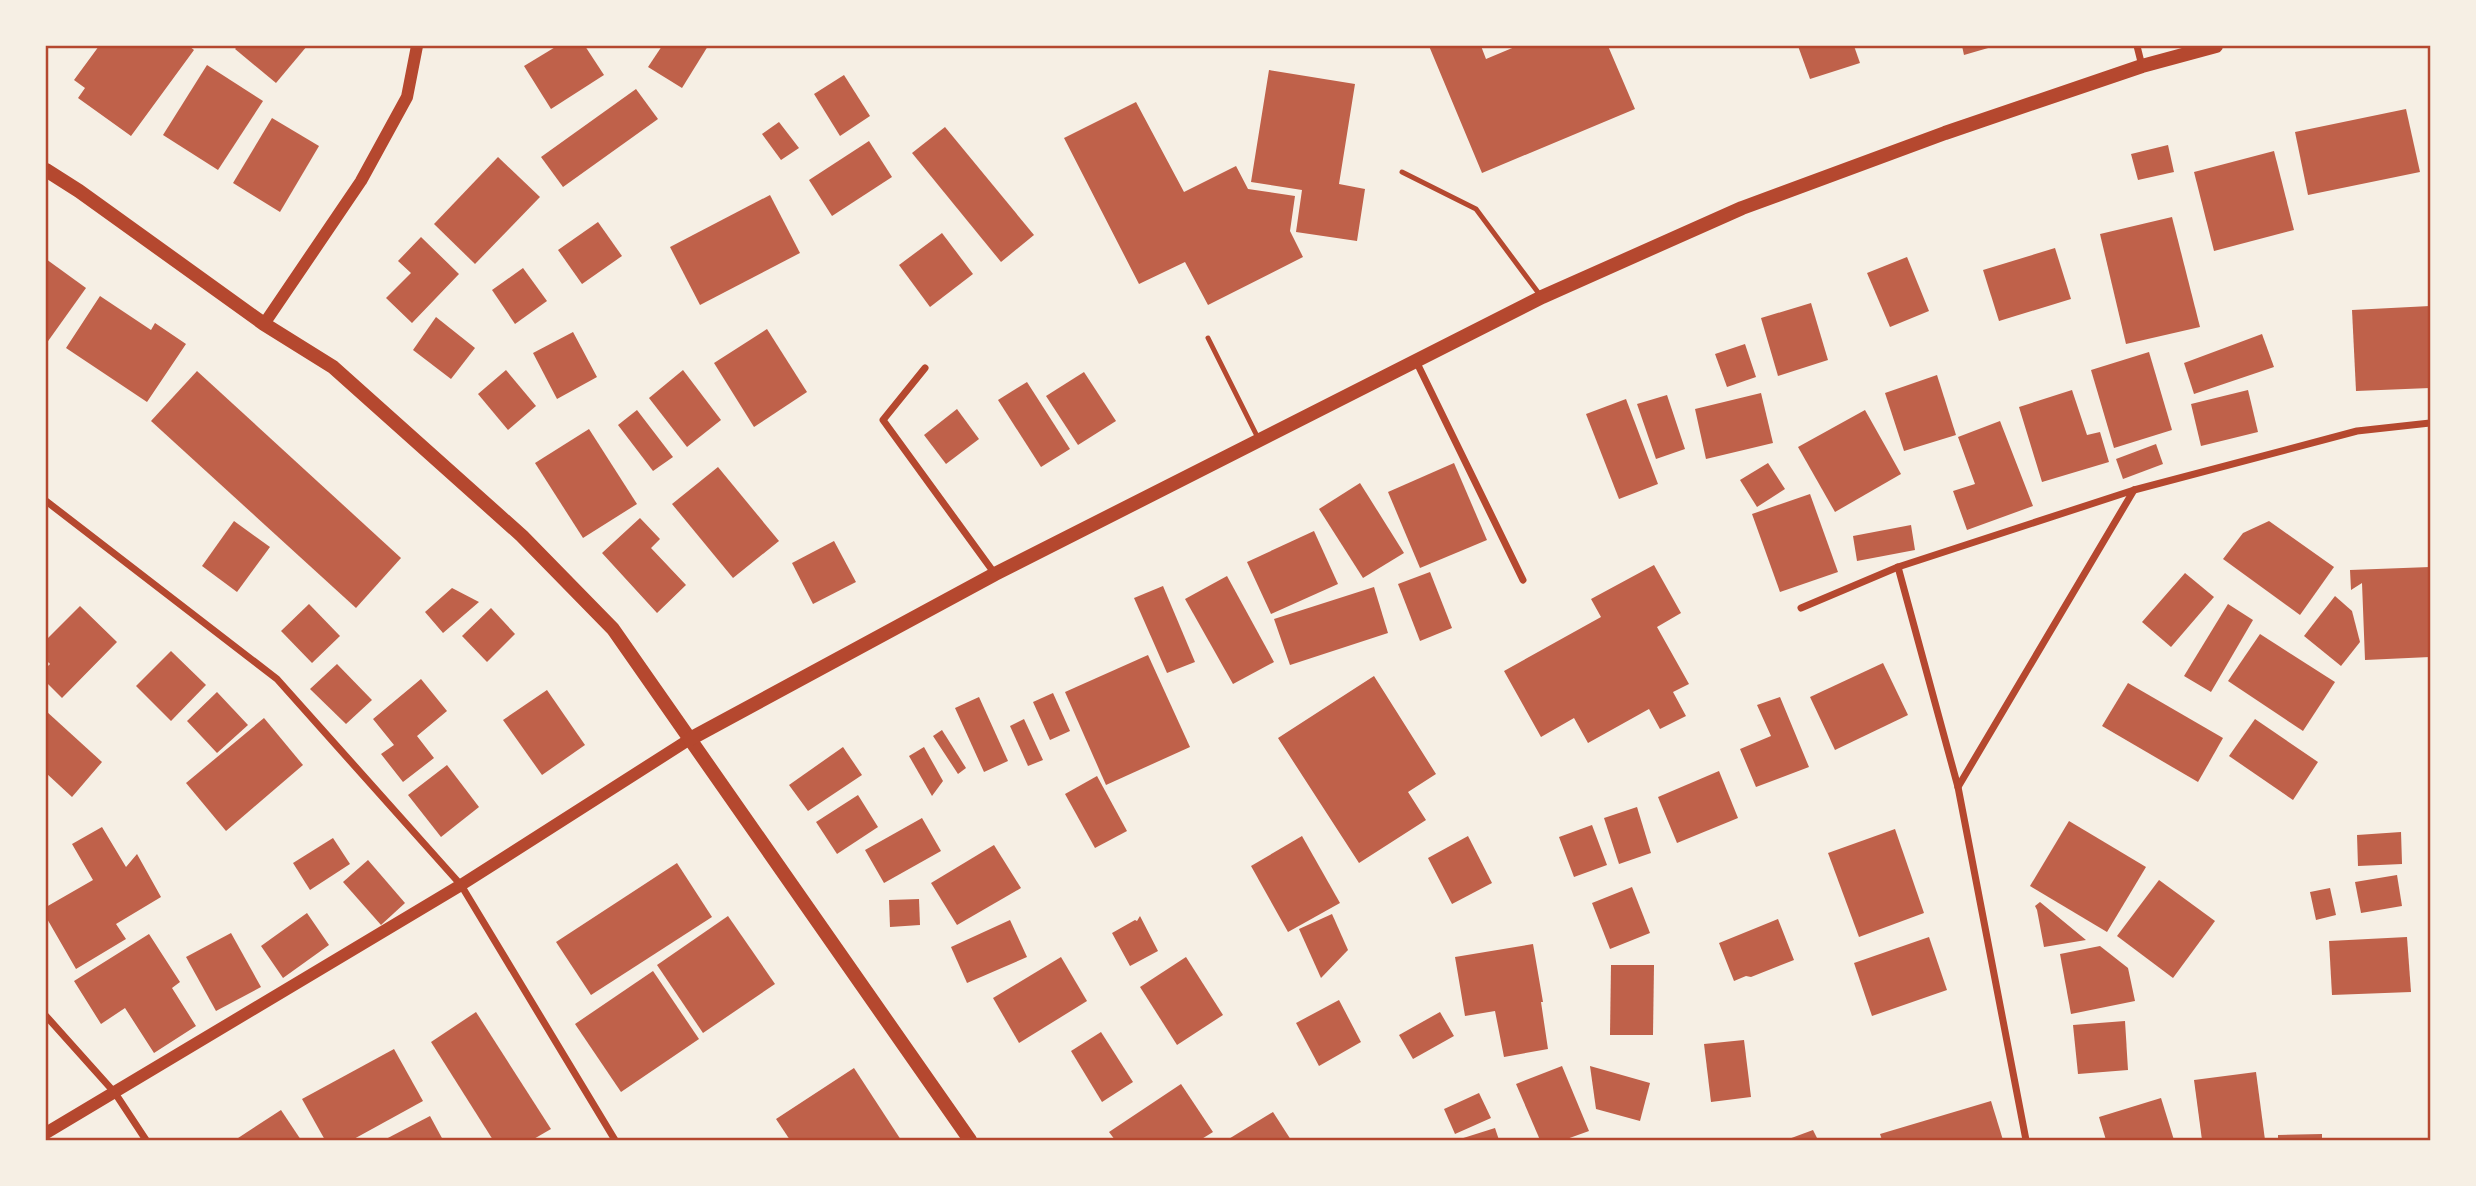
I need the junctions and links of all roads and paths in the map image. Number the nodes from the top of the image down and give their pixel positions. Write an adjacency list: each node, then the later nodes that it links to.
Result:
1 (417, 46): 8 (street)
2 (2137, 46): 4 (street)
3 (2216, 46): 4 (main road)
4 (2143, 66): 7 (main road)
5 (46, 170): 8 (main road)
6 (1402, 172): 7 (lane)
7 (1542, 297): 10 (main road)
8 (264, 324): 20 (main road)
9 (1208, 338): 13 (lane)
10 (1416, 361): 13 (main road); 18 (street)
11 (925, 368): 17 (street)
12 (2431, 423): 14 (street)
13 (1259, 440): 17 (main road)
14 (2134, 490): 16 (street); 21 (street)
15 (46, 501): 22 (street)
16 (1898, 567): 19 (street); 21 (street)
17 (995, 573): 20 (main road)
18 (1523, 580)
19 (1801, 608)
20 (690, 739): 22 (street); 28 (main road)
21 (1958, 787): 29 (street)
22 (461, 885): 24 (street); 27 (street)
23 (46, 1016): 24 (street)
24 (115, 1093): 25 (street); 26 (street)
25 (46, 1133)
26 (146, 1140)
27 (615, 1140)
28 (970, 1140)
29 (2026, 1140)

